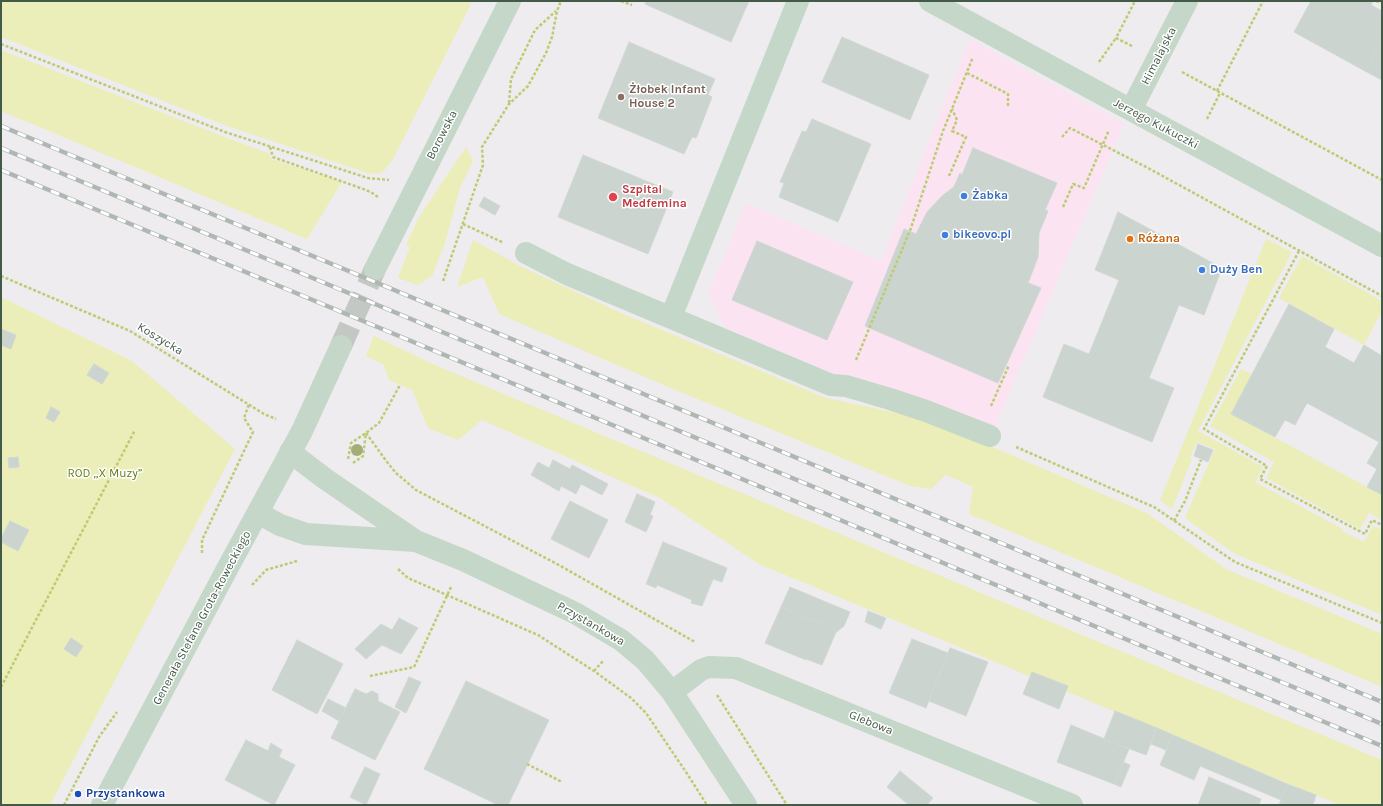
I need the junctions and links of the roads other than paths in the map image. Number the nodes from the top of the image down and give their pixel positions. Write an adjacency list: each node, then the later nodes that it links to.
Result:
1 (510, 1): 8 (street, Borowska)
2 (798, 1): 9 (street)
3 (930, 1): 5 (street, Jerzego Kukuczki)
4 (1187, 1): 5 (street, Himalajska)
5 (1126, 107): 6 (street, Jerzego Kukuczki)
6 (1382, 246)
7 (526, 253): 9 (street)
8 (375, 269)
9 (671, 317): 11 (street)
10 (341, 346): 12 (street, Generała Stefana Grota-Roweckiego)
11 (990, 436)
12 (290, 452): 13 (street, Generała Stefana Grota-Roweckiego); 14 (street, Przystankowa)
13 (258, 512): 14 (street, Przystankowa); 16 (street, Generała Stefana Grota-Roweckiego)
14 (416, 541): 15 (street, Przystankowa)
15 (672, 692): 17 (street, Przystankowa); 18 (street, Glebowa)
16 (102, 805)
17 (746, 805)
18 (1072, 805)

